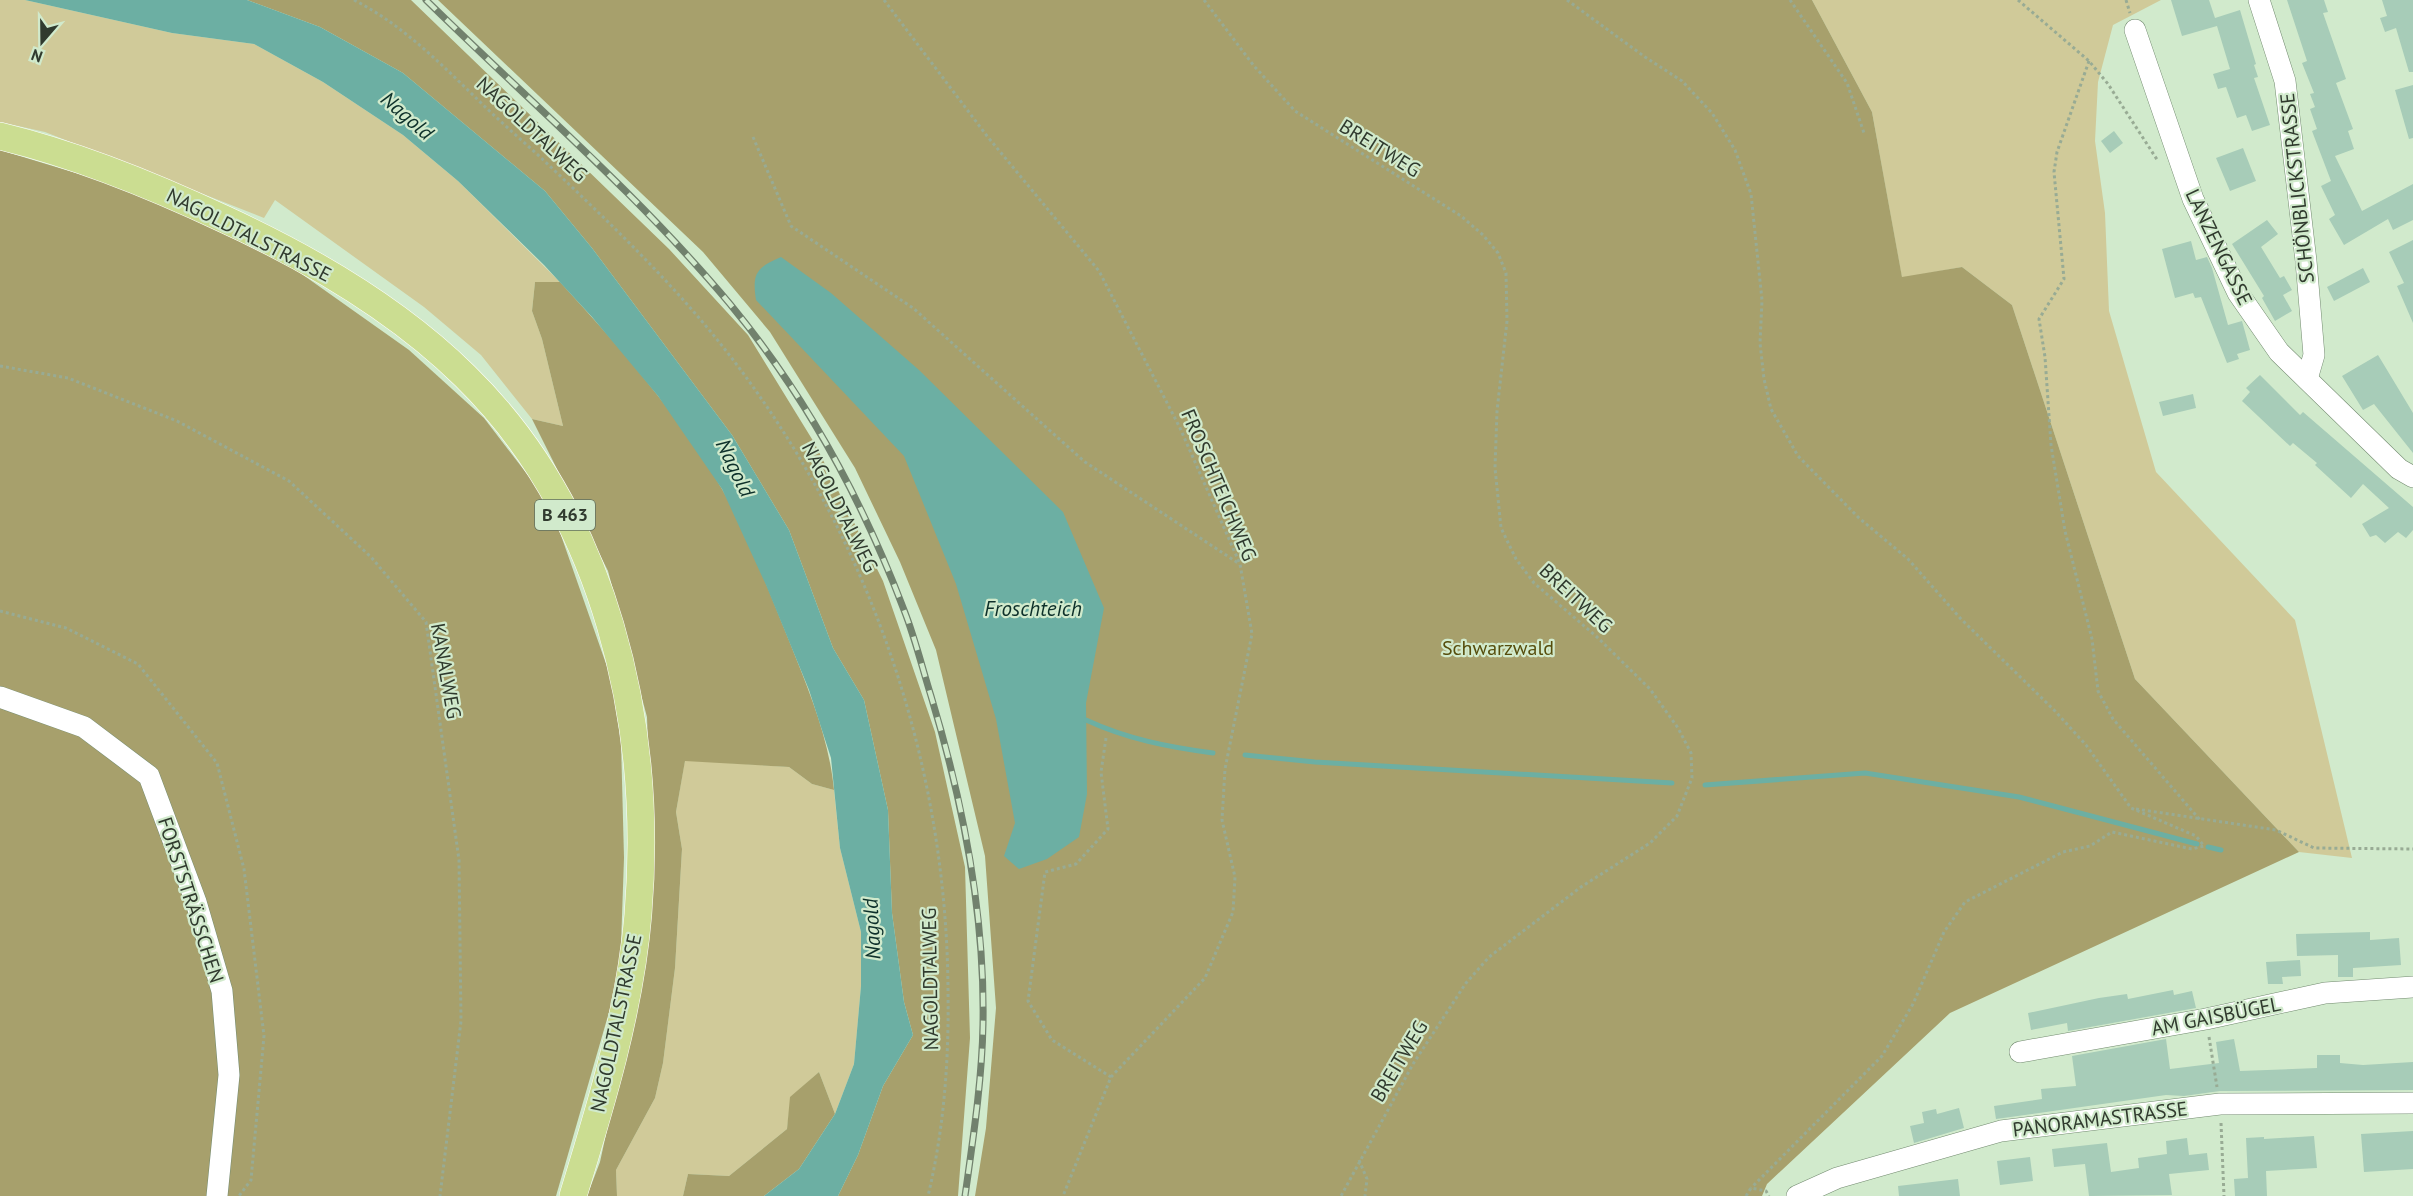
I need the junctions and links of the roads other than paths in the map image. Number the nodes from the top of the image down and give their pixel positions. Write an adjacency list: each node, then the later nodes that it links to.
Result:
1 (2259, 0): 4 (street, SCHÖNBLICKSTRASSE)
2 (2135, 30): 4 (street, LANZENGASSE)
3 (0, 136): 11 (main road, NAGOLDTALSTRASSE / B 463)
4 (2307, 379): 5 (street, LANZENGASSE)
5 (2413, 477)
6 (0, 697): 10 (street, FORSTSTRÄSSCHEN)
7 (2413, 987): 8 (street, AM GAISBÜGEL)
8 (2020, 1052)
9 (2413, 1103): 12 (street, PANORAMASTRASSE)
10 (217, 1196)
11 (573, 1196)
12 (1797, 1196)

